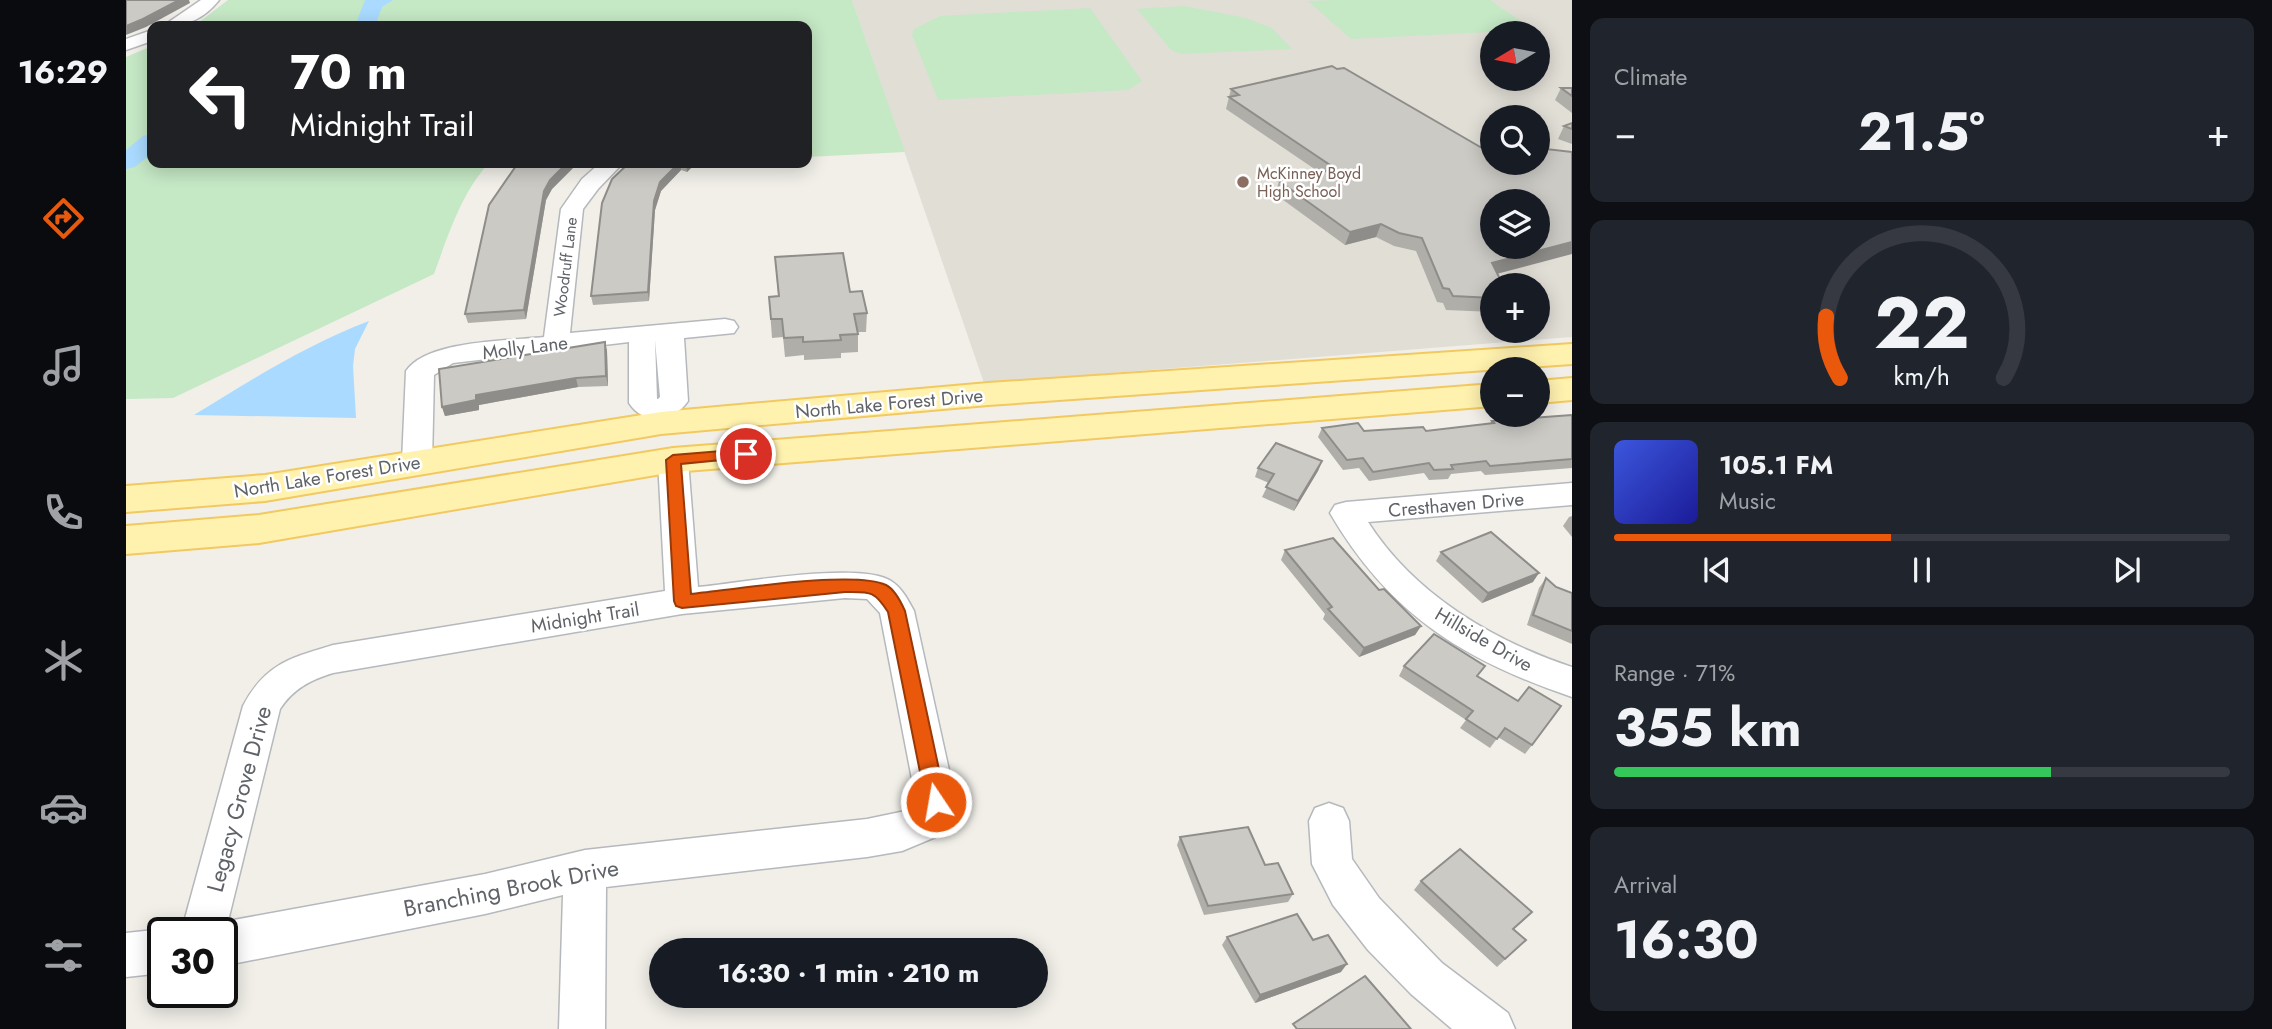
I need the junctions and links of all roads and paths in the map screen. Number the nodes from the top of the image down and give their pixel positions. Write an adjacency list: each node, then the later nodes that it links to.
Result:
1 (211, 0): 2 (street)
2 (181, 21)
3 (147, 37): 4 (street)
4 (126, 46)
5 (607, 168): 9 (street, Woodruff Lane)
6 (725, 327): 7 (street, Molly Lane)
7 (670, 331): 8 (street, Molly Lane); 16 (street)
8 (642, 333): 9 (street, Molly Lane); 16 (street)
9 (556, 343): 18 (street, Molly Lane)
10 (1572, 354): 11 (main road, North Lake Forest Drive)
11 (1445, 363): 14 (main road); 16 (main road, North Lake Forest Drive)
12 (1572, 389): 13 (main road)
13 (1550, 391)
14 (1480, 393)
15 (1480, 396): 17 (main road, North Lake Forest Drive)
16 (660, 417): 17 (main road); 18 (main road, North Lake Forest Drive)
17 (673, 460): 22 (main road, North Lake Forest Drive); 23 (street)
18 (417, 462): 20 (main road, North Lake Forest Drive)
19 (1572, 494): 21 (street, Cresthaven Drive)
20 (126, 499)
21 (1349, 518): 25 (street, Hillside Drive)
22 (126, 540)
23 (682, 601): 24 (street, Midnight Trail); 27 (street, Midnight Trail)
24 (288, 673): 29 (street, Legacy Grove Drive)
25 (1572, 682)
26 (1329, 821): 34 (street)
27 (925, 823): 28 (street, Branching Brook Drive)
28 (585, 870): 30 (street, Branching Brook Drive); 33 (street)
29 (207, 917)
30 (238, 941)
31 (147, 953): 32 (street)
32 (126, 955)
33 (582, 1029)
34 (1492, 1029)

